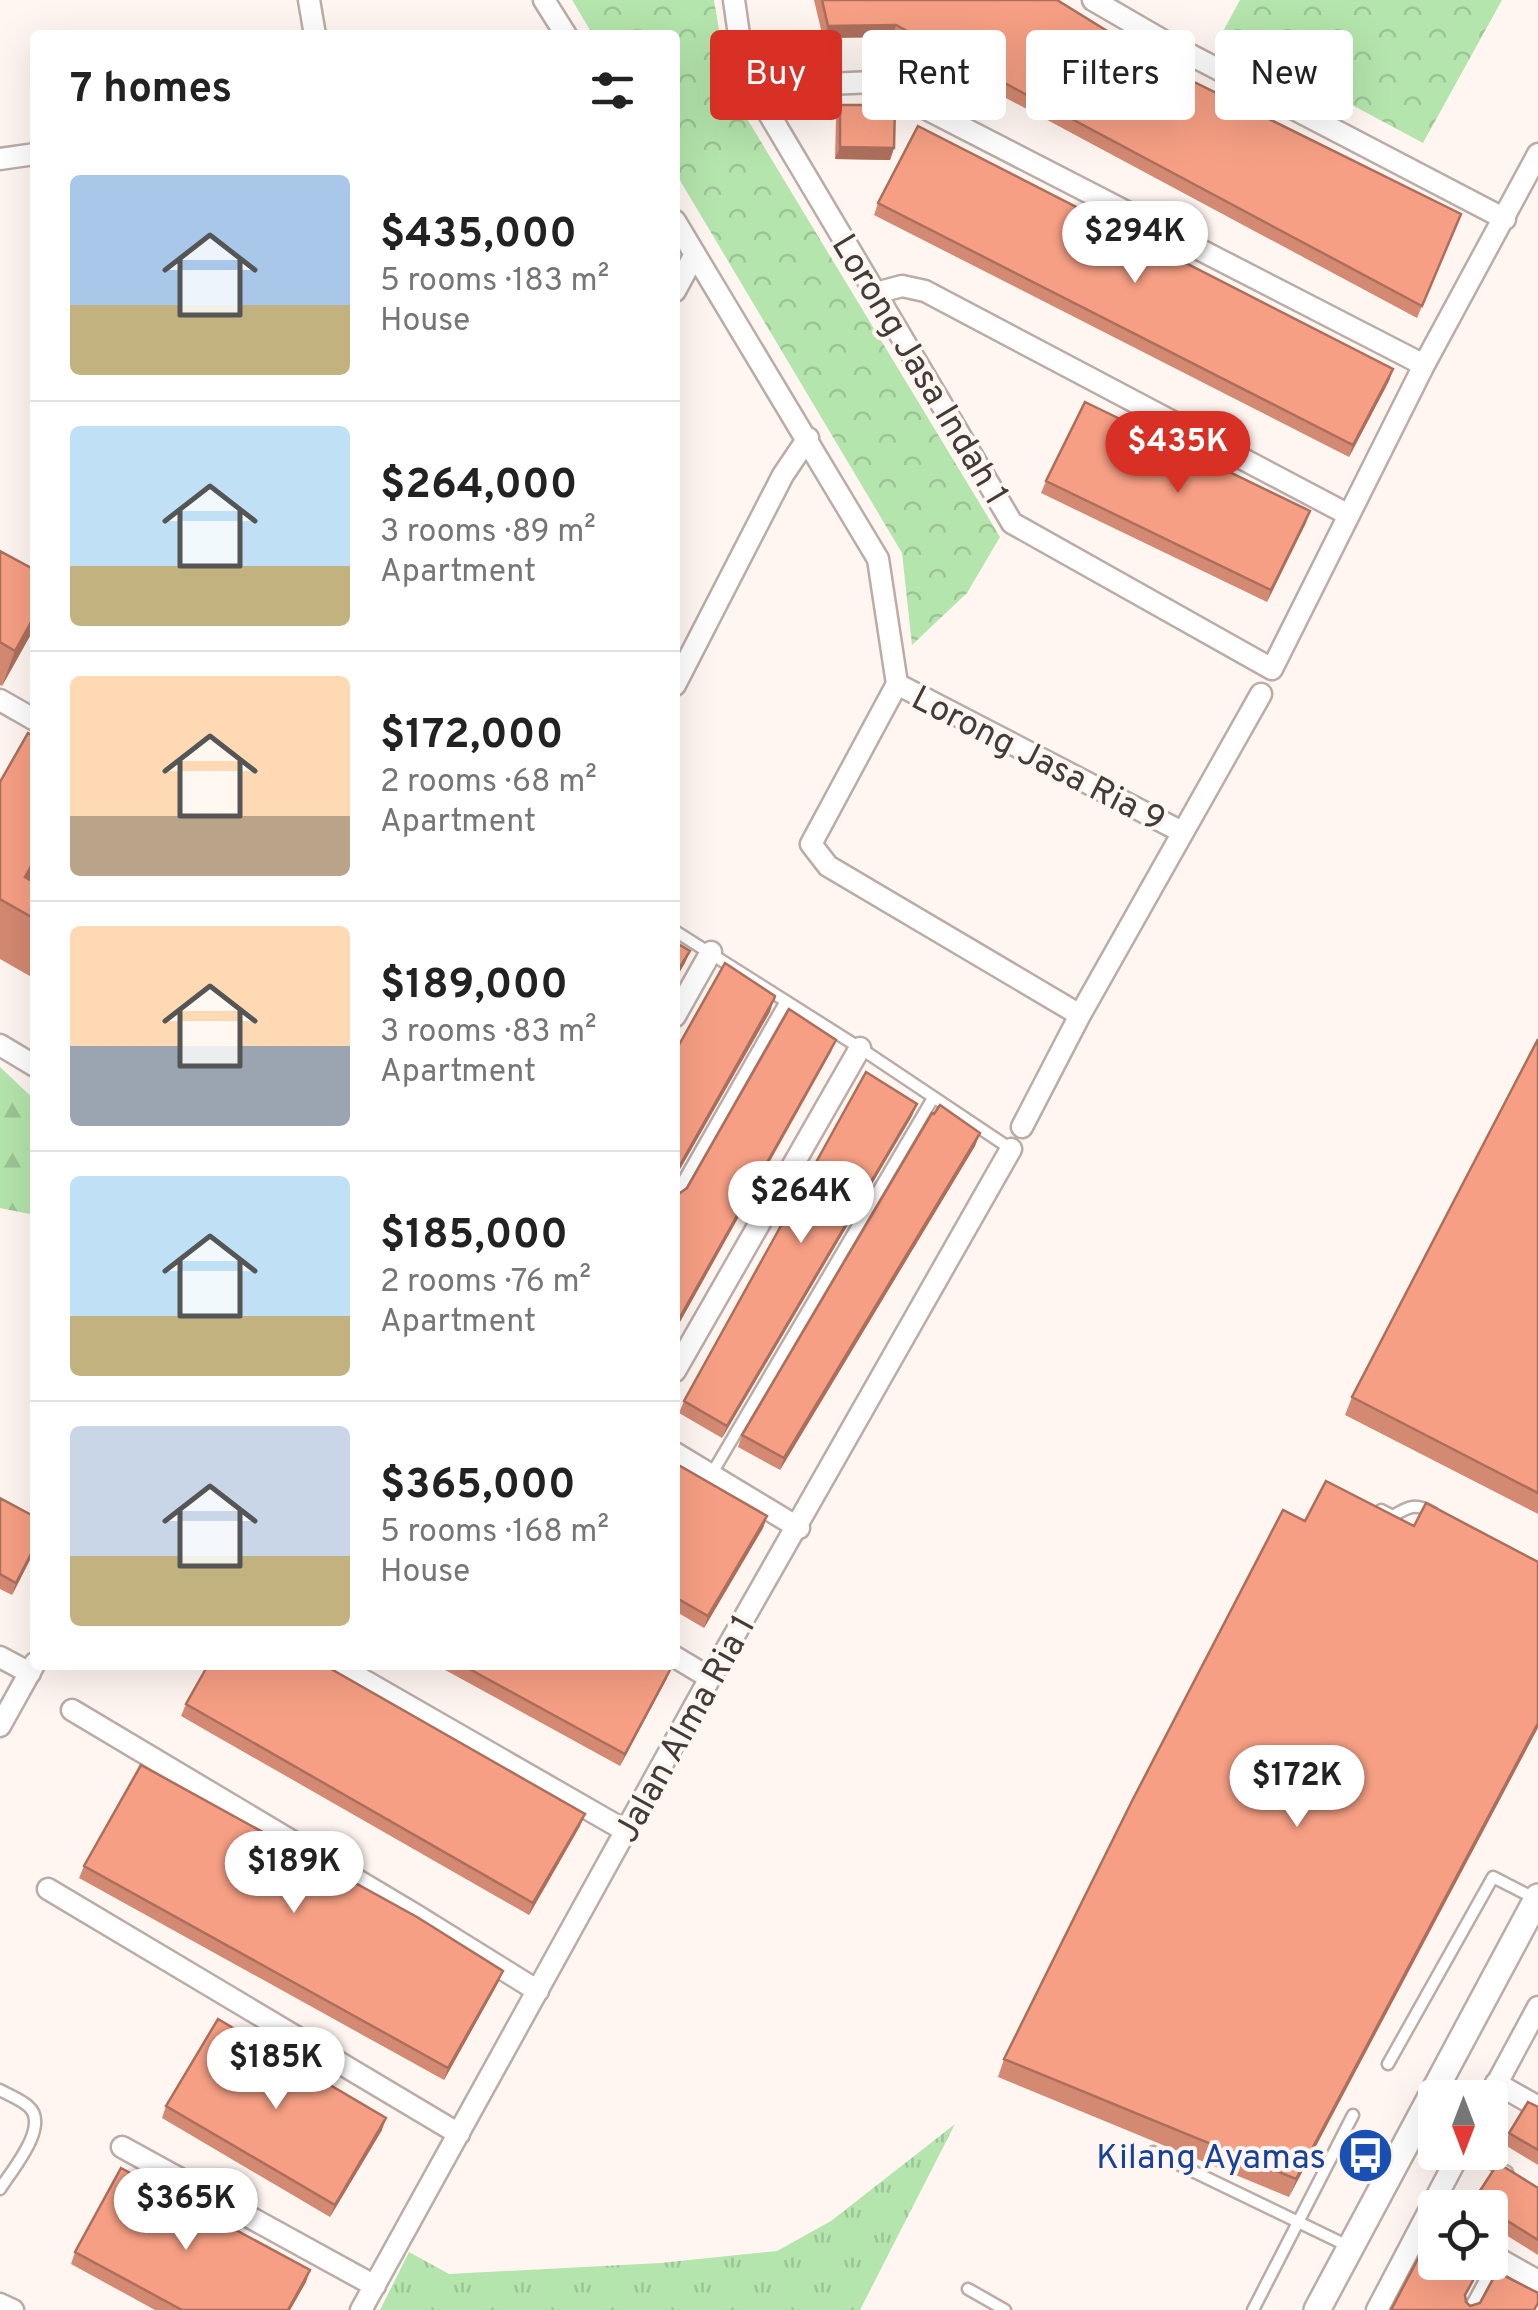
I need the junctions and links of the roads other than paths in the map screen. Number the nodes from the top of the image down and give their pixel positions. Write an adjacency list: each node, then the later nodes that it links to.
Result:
1 (309, 0): 5 (street)
2 (544, 0): 6 (street)
3 (734, 0): 7 (street, Lorong Jasa Indah 1)
4 (1092, 0): 13 (street)
5 (314, 30)
6 (563, 30)
7 (738, 30)
8 (842, 83): 18 (street)
9 (773, 120): 17 (street, Lorong Jasa Indah 1)
10 (1538, 154): 13 (street)
11 (30, 155): 12 (street)
12 (0, 159)
13 (1505, 218): 18 (street)
14 (680, 230): 15 (street)
15 (694, 254): 16 (street); 19 (street)
16 (680, 281)
17 (876, 293): 20 (street); 20 (street, Lorong Jasa Indah 1)
18 (1424, 366): 20 (street)
19 (808, 438): 21 (street); 22 (street)
20 (1350, 515)
21 (680, 675)
22 (897, 684): 26 (street, Lorong Jasa Ria 9); 31 (street)
23 (1261, 694): 26 (street)
24 (0, 700): 25 (street)
25 (30, 717)
26 (1182, 832): 31 (street)
27 (680, 934): 28 (lane)
28 (711, 952): 29 (lane); 30 (street)
29 (786, 1001): 33 (lane); 38 (lane)
30 (680, 1007)
31 (1080, 1015): 36 (street)
32 (0, 1045): 34 (street)
33 (860, 1048): 35 (lane); 39 (street)
34 (30, 1063)
35 (933, 1098): 37 (lane); 41 (lane)
36 (1022, 1127)
37 (1010, 1149): 44 (street, Jalan Alma Ria 1)
38 (680, 1187)
39 (680, 1362)
40 (680, 1456): 41 (street)
41 (711, 1475): 44 (street)
42 (1368, 1504): 43 (lane)
43 (1437, 1515)
44 (799, 1528): 50 (street, Jalan Alma Ria 1)
45 (0, 1658): 47 (street)
46 (680, 1660): 50 (street)
47 (30, 1667)
48 (31, 1670): 52 (street)
49 (346, 1670): 53 (street)
50 (710, 1678): 53 (street, Jalan Alma Ria 1)
51 (72, 1710): 56 (street)
52 (0, 1726)
53 (626, 1831): 56 (street, Jalan Alma Ria 1)
54 (48, 1890): 64 (street)
55 (1537, 1898): 58 (lane); 72 (street)
56 (538, 1991): 64 (street, Jalan Alma Ria 1)
57 (1538, 2009): 59 (street)
58 (1388, 2064)
59 (1498, 2080)
60 (0, 2090): 69 (lane)
61 (1508, 2096): 62 (street)
62 (1538, 2107)
63 (1353, 2116): 70 (lane)
64 (459, 2134): 76 (street, Jalan Alma Ria 1)
65 (122, 2147): 76 (street)
66 (1153, 2152): 70 (lane)
67 (1504, 2170): 68 (lane)
68 (1522, 2180)
69 (0, 2189)
70 (1299, 2221): 72 (lane); 82 (lane)
71 (1418, 2238): 84 (street)
72 (1350, 2247): 83 (street)
73 (1508, 2264): 75 (street)
74 (1483, 2280): 85 (lane)
75 (1538, 2281)
76 (374, 2286): 80 (street, Jalan Alma Ria 1)
77 (968, 2289): 81 (lane)
78 (0, 2304): 79 (street)
79 (13, 2310)
80 (361, 2310)
81 (1005, 2310)
82 (1253, 2310)
83 (1317, 2310)
84 (1376, 2310)
85 (1470, 2310)

